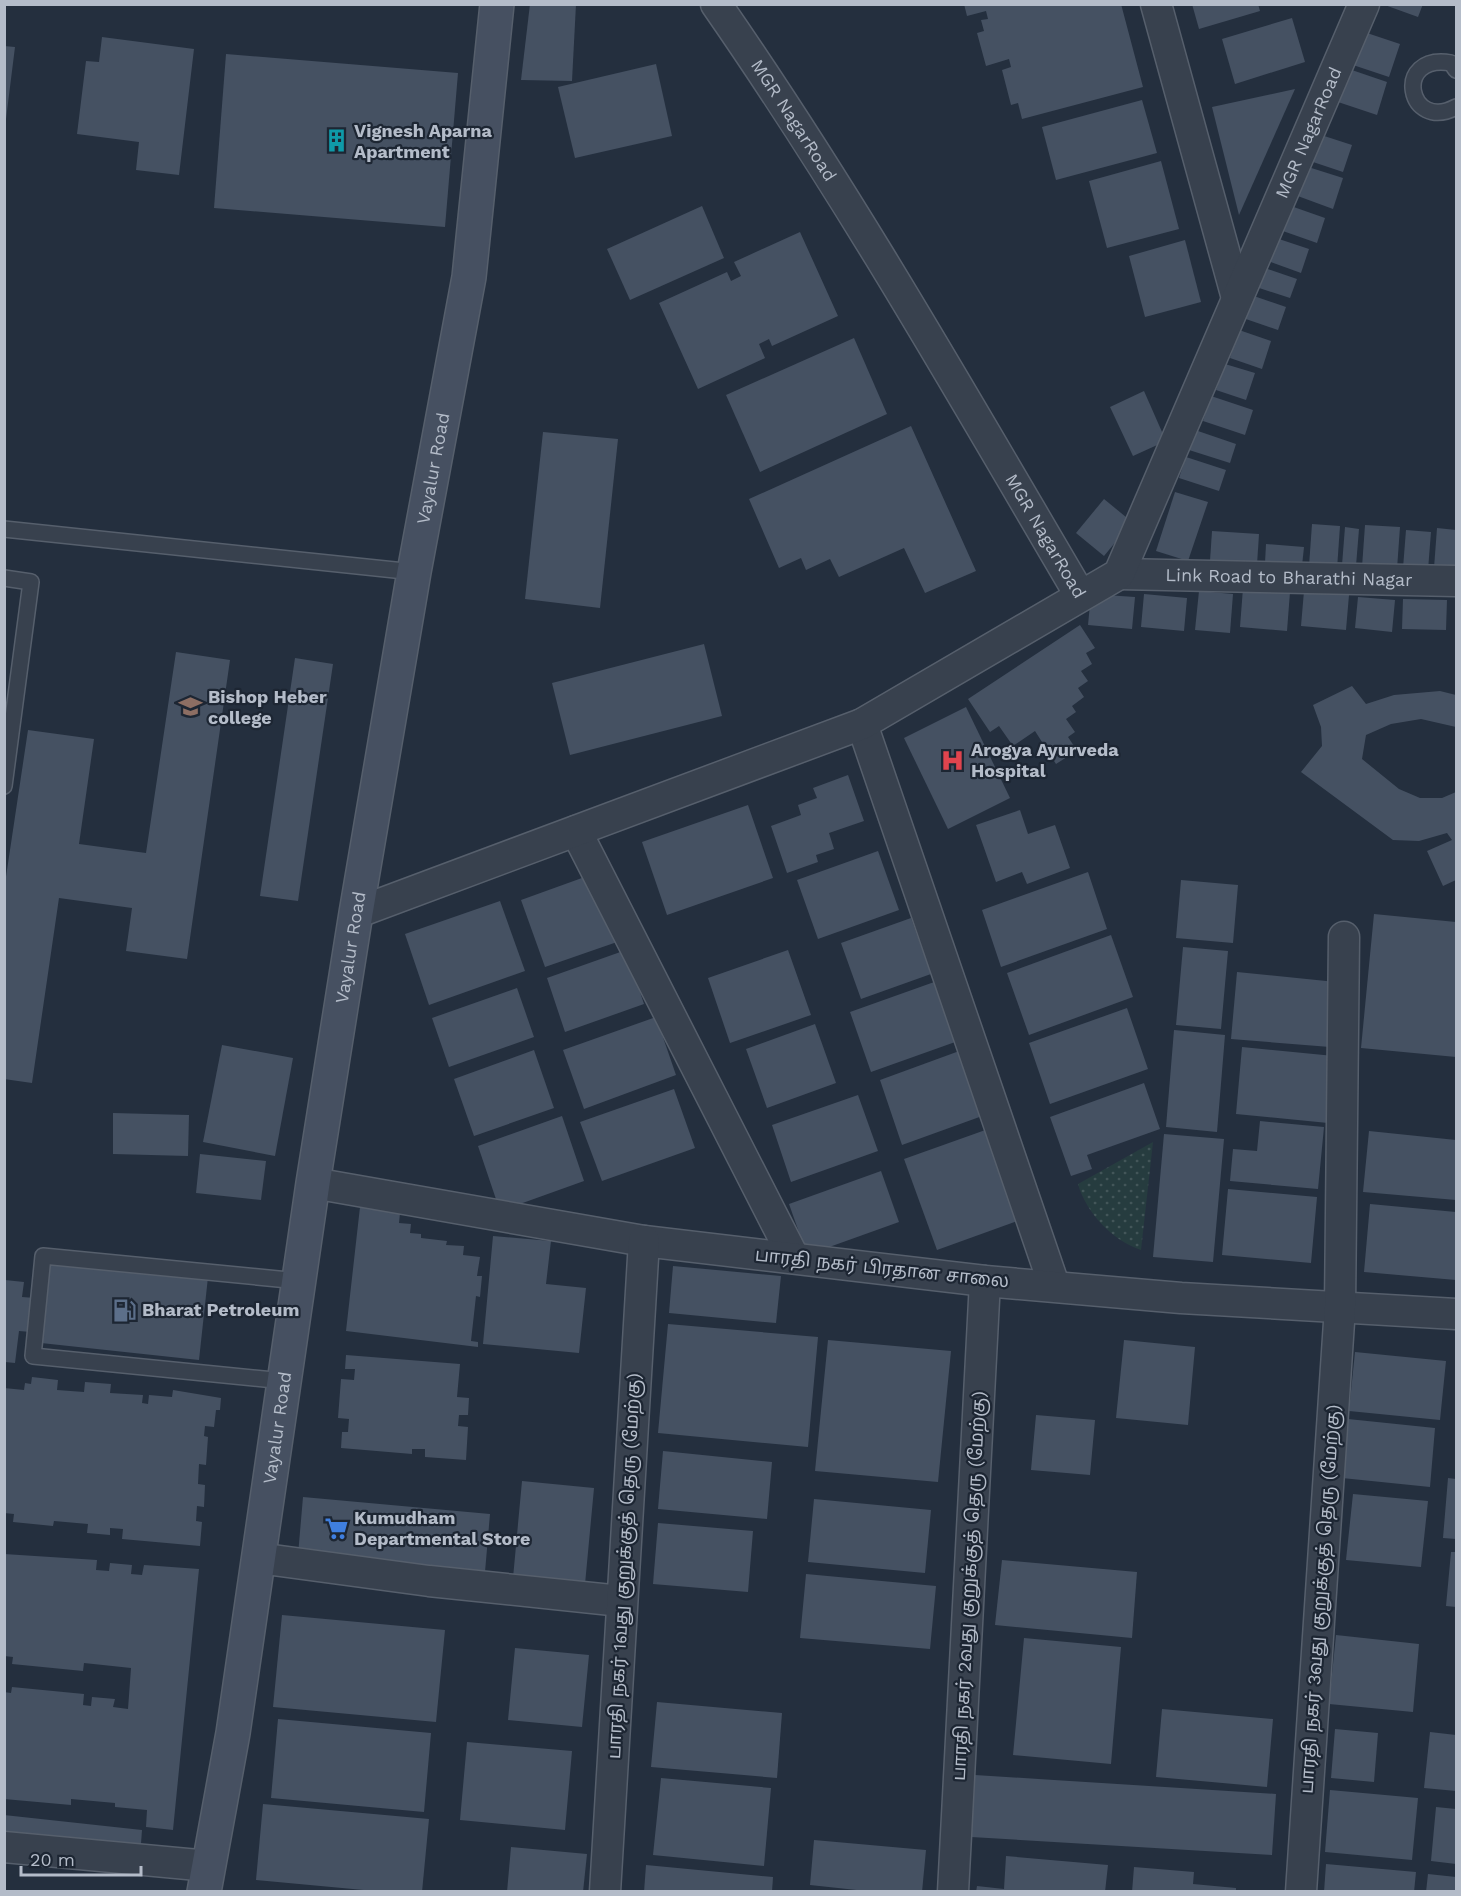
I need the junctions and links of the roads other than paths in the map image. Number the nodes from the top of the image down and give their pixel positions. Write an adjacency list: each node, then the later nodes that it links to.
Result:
1 (497, 4): 9 (main road, Vayalur Road)
2 (716, 4): 13 (street, MGR NagarRoad)
3 (1156, 4): 7 (street)
4 (1364, 4): 7 (street, MGR NagarRoad)
5 (1456, 70): 6 (lane)
6 (1456, 108)
7 (1237, 298): 10 (street, MGR NagarRoad)
8 (4, 530): 9 (lane)
9 (414, 572): 17 (main road, Vayalur Road)
10 (1119, 574): 12 (street, Link Road to Bharathi Nagar); 13 (street, MGR NagarRoad)
11 (4, 578): 15 (lane)
12 (1456, 581)
13 (1080, 595): 14 (street)
14 (862, 724): 16 (street); 24 (street)
15 (4, 786)
16 (576, 831): 17 (street); 21 (street)
17 (356, 913): 19 (main road, Vayalur Road)
18 (1344, 937): 25 (street, பாரதி நகர் 3வது குறுக்குத் தெரு (மேற்கு))
19 (313, 1183): 20 (street, பாரதி நகர் பிரதான சாலை); 22 (main road, Vayalur Road)
20 (644, 1241): 21 (street, பாரதி நகர் பிரதான சாலை); 29 (street, பாரதி நகர் 1வது குறுக்குத் தெரு (மேற்கு))
21 (794, 1258): 23 (street, பாரதி நகர் பிரதான சாலை)
22 (299, 1281): 27 (main road, Vayalur Road); 27 (lane)
23 (985, 1281): 24 (street, பாரதி நகர் பிரதான சாலை); 33 (street, பாரதி நகர் 2வது குறுக்குத் தெரு (மேற்கு))
24 (1054, 1285): 25 (street, பாரதி நகர் பிரதான சாலை)
25 (1340, 1307): 26 (street, பாரதி நகர் பிரதான சாலை); 34 (street, பாரதி நகர் 3வது குறுக்குத் தெரு (மேற்கு))
26 (1456, 1314)
27 (284, 1381): 28 (main road, Vayalur Road)
28 (258, 1558): 29 (street); 31 (main road, Vayalur Road)
29 (621, 1601): 32 (street, பாரதி நகர் 1வது குறுக்குத் தெரு (மேற்கு))
30 (4, 1847): 31 (street)
31 (206, 1880)
32 (605, 1892)
33 (953, 1892)
34 (1300, 1892)

